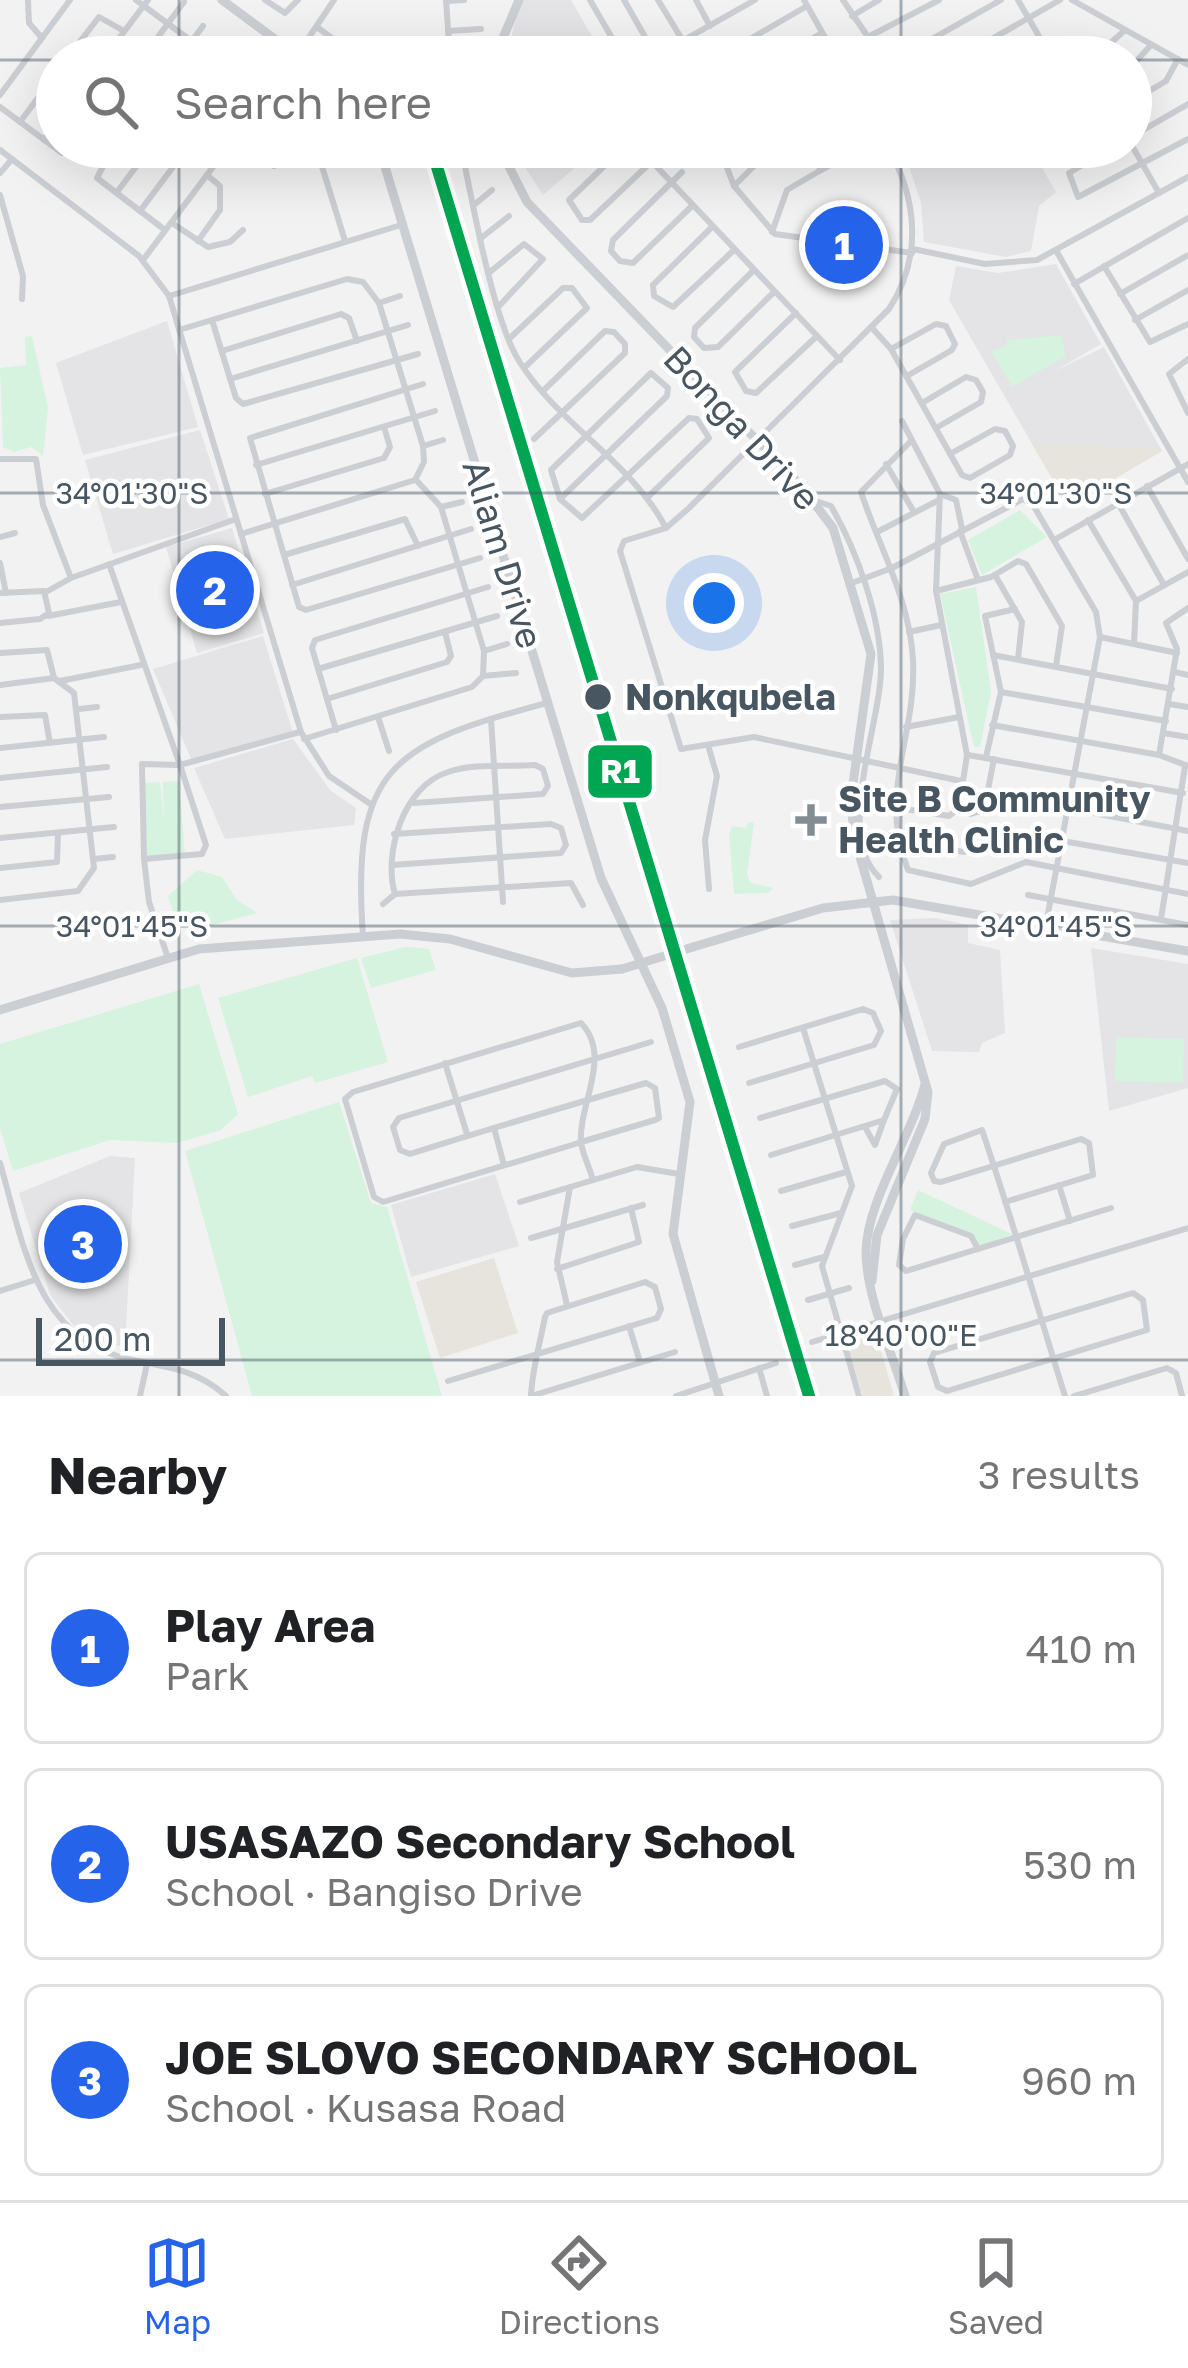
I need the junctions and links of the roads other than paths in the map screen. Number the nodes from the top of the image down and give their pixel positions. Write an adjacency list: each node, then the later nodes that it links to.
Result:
1 (28, 0): 38 (street)
2 (70, 0): 39 (street)
3 (222, 0): 45 (street)
4 (265, 0): 5 (street)
5 (298, 0)
6 (334, 0): 32 (street)
7 (464, 0): 22 (street)
8 (519, 0): 49 (street)
9 (590, 0): 50 (street)
10 (624, 0): 51 (street)
11 (658, 0): 52 (street)
12 (696, 0): 31 (street)
13 (731, 0): 26 (street)
14 (755, 0): 26 (street)
15 (843, 0): 27 (street)
16 (879, 0): 27 (street)
17 (939, 0): 58 (street)
18 (1001, 0): 59 (street)
19 (1018, 0): 28 (street)
20 (1060, 0): 28 (street)
21 (1072, 0): 34 (street)
22 (446, 1): 35 (street)
23 (142, 2): 29 (street); 36 (street)
24 (184, 2): 29 (street)
25 (805, 3): 37 (street); 54 (street)
26 (737, 10): 31 (street)
27 (852, 16): 57 (street)
28 (1029, 18): 60 (street); 61 (street)
29 (167, 24): 42 (street); 43 (street)
30 (203, 26): 44 (street)
31 (710, 26): 53 (street)
32 (317, 27): 46 (street); 47 (street)
33 (481, 29): 35 (street)
34 (1125, 30): 62 (street); 63 (street)
35 (448, 31): 48 (street)
36 (124, 32): 40 (street); 41 (street)
37 (822, 33): 55 (street); 56 (street)
38 (40, 36)
39 (43, 36)
40 (84, 36)
41 (121, 36)
42 (158, 36)
43 (183, 36)
44 (196, 36)
45 (271, 36)
46 (311, 36)
47 (329, 36)
48 (448, 36)
49 (504, 36)
50 (611, 36)
51 (644, 36)
52 (678, 36)
53 (692, 36)
54 (753, 36)
55 (817, 36)
56 (824, 36)
57 (869, 36)
58 (875, 36)
59 (937, 36)
60 (997, 36)
61 (1039, 36)
62 (1118, 36)
63 (1135, 36)
64 (36, 46): 69 (street)
65 (1152, 46): 66 (street)
66 (1178, 59): 67 (street); 68 (street)
67 (1188, 65)
68 (1152, 90)
69 (0, 95)
70 (36, 100): 73 (street)
71 (1188, 104): 74 (street)
72 (0, 107): 73 (street)
73 (20, 122): 75 (street)
74 (1152, 127)
75 (36, 134)
76 (1188, 139): 79 (street)
77 (0, 150): 78 (street)
78 (11, 159): 100 (street); 127 (street)
79 (1152, 160)
80 (100, 168): 107 (street)
81 (135, 168): 107 (street)
82 (172, 168): 111 (street)
83 (213, 168): 101 (street)
84 (323, 168): 122 (street)
85 (387, 168): 115 (street, Aliam Drive)
86 (466, 168): 109 (street)
87 (510, 168): 175 (street, Bonga Drive)
88 (602, 168): 89 (street)
89 (644, 168)
90 (657, 168): 103 (street)
91 (727, 168): 104 (street)
92 (753, 168): 104 (street)
93 (825, 168): 98 (street)
94 (899, 168): 124 (street)
95 (1077, 168): 96 (street)
96 (1137, 168)
97 (1145, 168): 106 (street)
98 (821, 170): 119 (street)
99 (682, 172): 103 (street)
100 (0, 173)
101 (207, 176): 114 (street); 121 (street)
102 (1188, 177): 106 (street)
103 (672, 184): 110 (street); 110 (street)
104 (734, 186): 119 (street)
105 (492, 190): 109 (street)
106 (1159, 193): 125 (street)
107 (116, 194): 111 (street)
108 (0, 195): 137 (street)
109 (474, 205): 120 (street)
110 (692, 206): 116 (street)
111 (140, 211): 117 (street)
112 (509, 216): 120 (street)
113 (1188, 218): 128 (street)
114 (172, 223): 117 (street); 121 (street)
115 (404, 224): 122 (street); 262 (street, Aliam Drive)
116 (712, 227): 123 (street); 123 (street)
117 (165, 230): 127 (street)
118 (243, 230): 121 (street)
119 (772, 232): 124 (street)
120 (481, 238): 130 (street)
121 (198, 241)
122 (346, 242): 135 (street)
123 (734, 250): 129 (street)
124 (912, 251): 125 (street); 146 (street)
125 (1058, 252): 131 (street)
126 (1188, 255): 134 (street)
127 (143, 260): 135 (street)
128 (1104, 266): 131 (street); 134 (street)
129 (754, 270): 133 (street); 133 (street)
130 (490, 272): 139 (street); 139 (street)
131 (1074, 284): 183 (street)
132 (1188, 290): 142 (street)
133 (775, 291): 140 (street)
134 (1120, 294): 142 (street)
135 (169, 296): 145 (street)
136 (400, 296): 138 (street)
137 (22, 299)
138 (379, 303): 141 (street); 147 (street)
139 (500, 305): 149 (street)
140 (796, 313): 148 (street); 148 (street)
141 (212, 320): 145 (street); 151 (street)
142 (1135, 320): 143 (street)
143 (1188, 324)
144 (408, 325): 147 (street)
145 (178, 329): 196 (street)
146 (873, 329): 152 (street); 155 (street)
147 (388, 331): 150 (street); 156 (street)
148 (817, 336): 155 (street)
149 (510, 338): 157 (street); 157 (street)
150 (357, 341): 151 (street); 159 (street)
151 (222, 350): 159 (street)
152 (891, 350): 158 (street); 158 (street)
153 (418, 354): 156 (street)
154 (1188, 359): 163 (street)
155 (840, 360): 175 (street)
156 (397, 361): 159 (street); 161 (street)
157 (524, 368): 162 (street)
158 (906, 376): 164 (street)
159 (230, 379)
160 (423, 384): 161 (street)
161 (405, 389): 168 (street); 182 (street)
162 (544, 389): 165 (street); 165 (street)
163 (1184, 396): 167 (street)
164 (922, 403): 171 (street); 171 (street)
165 (565, 410): 172 (street); 174 (street)
166 (435, 412): 168 (street)
167 (1188, 412)
168 (414, 418): 170 (street); 177 (street)
169 (902, 421): 176 (street)
170 (383, 427): 182 (street); 188 (street)
171 (936, 428): 179 (street)
172 (586, 432): 178 (street); 178 (street); 191 (street)
173 (443, 440): 177 (street)
174 (534, 440)
175 (756, 441): 199 (street); 221 (street, Bonga Drive)
176 (910, 442): 181 (street); 190 (street)
177 (423, 446): 185 (street)
178 (607, 454): 184 (street); 191 (street)
179 (950, 454): 179 (street)
180 (0, 459): 219 (street)
181 (886, 464): 195 (street); 202 (street)
182 (256, 465): 188 (street)
183 (1184, 466): 186 (street); 187 (street)
184 (628, 476): 189 (street); 189 (street); 191 (street)
185 (415, 480): 194 (street); 198 (street)
186 (1188, 482)
187 (1147, 486): 193 (street); 212 (street)
188 (265, 494): 198 (street)
189 (648, 497): 199 (street)
190 (939, 497): 195 (street); 201 (street); 208 (street)
191 (560, 499)
192 (462, 502): 194 (street)
193 (1118, 503): 197 (street); 223 (street)
194 (441, 507): 205 (street)
195 (914, 512): 202 (street)
196 (236, 519): 204 (street); 214 (street)
197 (1088, 520): 207 (street); 229 (street)
198 (274, 524): 204 (street); 210 (street)
199 (666, 528): 283 (street)
200 (471, 529): 205 (street)
201 (961, 530): 207 (street); 208 (street); 220 (street)
202 (879, 531): 216 (street)
203 (14, 533): 206 (street)
204 (241, 534): 277 (street)
205 (450, 536): 209 (street); 215 (street)
206 (0, 537)
207 (1054, 540): 240 (street)
208 (938, 544): 216 (street); 225 (street)
209 (418, 546): 210 (street); 222 (street)
210 (284, 555): 222 (street)
211 (480, 558): 215 (street)
212 (1188, 559)
213 (0, 563): 227 (street)
214 (109, 564): 219 (street); 230 (street)
215 (458, 565): 222 (street); 228 (street)
216 (892, 568): 221 (street); 239 (street)
217 (1188, 572): 223 (street)
218 (995, 575): 220 (street); 232 (street); 250 (street)
219 (71, 578): 226 (street)
220 (979, 580): 225 (street)
221 (857, 581): 288 (street, Bonga Drive)
222 (292, 585)
223 (1164, 585): 229 (street)
224 (488, 587): 228 (street)
225 (935, 591): 237 (street)
226 (46, 592): 227 (street); 233 (street)
227 (3, 593)
228 (467, 594): 235 (street); 251 (street)
229 (1136, 601): 243 (street)
230 (121, 602): 233 (street); 249 (street)
231 (1188, 608): 245 (street)
232 (1015, 609): 247 (street); 248 (street)
233 (48, 616): 236 (street)
234 (497, 616): 235 (street)
235 (476, 622): 238 (street); 244 (street)
236 (0, 623)
237 (942, 625): 239 (street); 270 (street)
238 (445, 632): 251 (street); 261 (street)
239 (909, 632): 274 (street)
240 (1100, 637): 243 (street); 254 (street)
241 (1188, 643): 245 (street)
242 (507, 644): 244 (street)
243 (1134, 644): 245 (street)
244 (484, 651): 255 (street)
245 (1177, 651): 252 (street)
246 (0, 653): 257 (street)
247 (993, 655): 248 (street); 260 (street)
248 (1018, 659): 250 (street)
249 (141, 664): 257 (street); 290 (street)
250 (1056, 666): 254 (street)
251 (318, 669): 261 (street)
252 (1175, 672): 256 (street); 259 (street)
253 (515, 673): 255 (street)
254 (1094, 674): 259 (street); 264 (street)
255 (483, 676): 269 (street)
256 (1188, 676)
257 (57, 680): 258 (street); 267 (street)
258 (0, 685)
259 (1172, 689): 263 (street)
260 (1001, 692): 264 (street); 273 (street)
261 (327, 699): 275 (street)
262 (549, 703): 271 (street); 372 (street, Aliam Drive)
263 (1169, 704): 266 (street); 272 (street)
264 (1087, 706): 272 (street); 281 (street)
265 (97, 707): 267 (street)
266 (1188, 707)
267 (79, 709): 280 (street)
268 (0, 717): 282 (street)
269 (378, 717): 275 (street); 285 (street)
270 (959, 718): 274 (street); 286 (street)
271 (491, 719): 294 (street); 305 (street)
272 (1166, 721): 276 (street)
273 (992, 725): 281 (street); 289 (street)
274 (906, 727): 291 (street)
275 (336, 730): 277 (street)
276 (1163, 733): 279 (street); 287 (street)
277 (302, 735): 290 (street); 305 (street)
278 (104, 737): 280 (street)
279 (1188, 737)
280 (82, 739): 282 (street); 295 (street)
281 (1082, 740): 287 (street); 296 (street)
282 (50, 742): 284 (street)
283 (708, 746): 288 (street); 332 (street)
284 (0, 748)
285 (389, 751)
286 (967, 755): 289 (street); 298 (street)
287 (1159, 755): 292 (street)
288 (863, 758): 291 (street); 310 (street); 339 (street, Bonga Drive)
289 (990, 758): 296 (street); 299 (street)
290 (180, 765): 324 (street); 324 (street)
291 (898, 765): 298 (street); 309 (street)
292 (1187, 766): 300 (street)
293 (106, 767): 295 (street)
294 (494, 768): 302 (street); 302 (street); 304 (street)
295 (85, 769): 297 (street); 303 (street)
296 (1075, 772): 300 (street); 308 (street)
297 (0, 778)
298 (961, 781): 307 (street)
299 (988, 793): 307 (street); 308 (street)
300 (1185, 796): 314 (street)
301 (109, 797): 303 (street)
302 (496, 798): 304 (street); 312 (street)
303 (88, 799): 306 (street); 313 (street)
304 (414, 803): 317 (street)
305 (371, 805): 346 (street)
306 (0, 808)
307 (959, 808): 309 (street)
308 (1068, 808): 314 (street); 319 (street)
309 (893, 809): 310 (street); 320 (street)
310 (861, 813): 330 (street)
311 (114, 827): 313 (street)
312 (498, 827): 317 (street); 322 (street); 322 (street)
313 (91, 829): 316 (street); 323 (street)
314 (1178, 829): 315 (street); 325 (street)
315 (1188, 831)
316 (58, 832): 318 (street); 328 (street)
317 (394, 834): 327 (street)
318 (0, 838)
319 (1063, 840): 320 (street); 325 (street); 329 (street)
320 (899, 841): 329 (street)
321 (113, 857): 323 (street)
322 (500, 857): 327 (street); 331 (street)
323 (94, 859): 338 (street)
324 (144, 859): 348 (street)
325 (1172, 860): 326 (street); 333 (street)
326 (1188, 863)
327 (392, 865): 334 (street)
328 (0, 868)
329 (1057, 868): 333 (street); 337 (street)
330 (879, 877)
331 (502, 887): 334 (street); 340 (street); 342 (street)
332 (709, 889)
333 (1166, 890): 335 (street); 343 (street)
334 (395, 894): 341 (street)
335 (1188, 894)
336 (1028, 895): 337 (street)
337 (1051, 899): 343 (street); 344 (street)
338 (0, 900)
339 (872, 900): 344 (street); 346 (street, bridge); 401 (street, Bonga Drive)
340 (503, 902)
341 (383, 904)
342 (583, 905)
343 (1161, 920): 345 (street)
344 (1046, 924): 347 (street)
345 (1188, 925)
346 (363, 936): 348 (street)
347 (1188, 952)
348 (168, 958): 349 (street)
349 (0, 1010)
350 (803, 1028): 352 (street); 355 (street); 355 (street)
351 (651, 1042): 353 (street)
352 (739, 1047)
353 (595, 1058): 354 (street); 358 (street); 359 (street)
354 (446, 1063): 358 (street); 370 (street)
355 (814, 1063): 356 (street); 357 (street)
356 (749, 1082)
357 (825, 1099): 360 (street); 361 (street); 364 (street)
358 (457, 1100): 365 (street); 365 (street)
359 (588, 1100): 363 (street); 366 (street); 366 (street)
360 (760, 1118)
361 (884, 1120): 362 (street); 362 (street)
362 (865, 1127): 364 (street)
363 (494, 1128): 365 (street); 370 (street)
364 (836, 1135): 367 (street); 371 (street)
365 (467, 1136)
366 (581, 1142): 370 (street); 373 (street)
367 (770, 1155)
368 (0, 1163): 394 (street)
369 (994, 1165): 369 (street); 374 (street); 378 (street)
370 (504, 1166)
371 (848, 1171): 376 (street); 382 (street)
372 (681, 1174): 373 (street); 413 (street, Aliam Drive)
373 (593, 1180): 375 (street)
374 (1059, 1185): 378 (street); 383 (street)
375 (570, 1187): 377 (street); 386 (street)
376 (781, 1191)
377 (520, 1202)
378 (1005, 1202): 388 (street)
379 (643, 1204): 380 (street)
380 (631, 1208): 386 (street); 392 (street)
381 (1111, 1208): 383 (street)
382 (843, 1212): 384 (street); 390 (street)
383 (1070, 1221): 388 (street)
384 (792, 1226)
385 (1188, 1228): 393 (street)
386 (562, 1229): 387 (street); 392 (street)
387 (531, 1238)
388 (1016, 1238): 389 (street); 393 (street)
389 (978, 1250): 389 (street)
390 (824, 1257): 391 (street); 397 (street)
391 (795, 1265)
392 (557, 1269): 399 (street)
393 (1028, 1278): 400 (street); 401 (street)
394 (35, 1280): 396 (street); 409 (street)
395 (849, 1288): 397 (street)
396 (0, 1291)
397 (828, 1294): 398 (street); 403 (street)
398 (808, 1300)
399 (567, 1305): 402 (street); 406 (street)
400 (1041, 1320): 407 (street); 407 (street); 407 (street)
401 (883, 1321): 403 (street); 421 (street)
402 (629, 1326): 406 (street); 408 (street)
403 (840, 1334): 404 (street); 420 (street)
404 (812, 1342)
405 (675, 1352): 408 (street)
406 (538, 1354): 412 (street); 416 (street)
407 (1054, 1360): 422 (street)
408 (640, 1362): 416 (street)
409 (147, 1363): 414 (street); 415 (street)
410 (776, 1363): 411 (street)
411 (759, 1368): 413 (street); 419 (street)
412 (448, 1381)
413 (715, 1384): 417 (street); 418 (street, Aliam Drive)
414 (140, 1396)
415 (226, 1396)
416 (531, 1396)
417 (676, 1396)
418 (719, 1396)
419 (767, 1396)
420 (860, 1396)
421 (905, 1396)
422 (1064, 1396)
423 (1074, 1396): 424 (street)
424 (1182, 1396)

